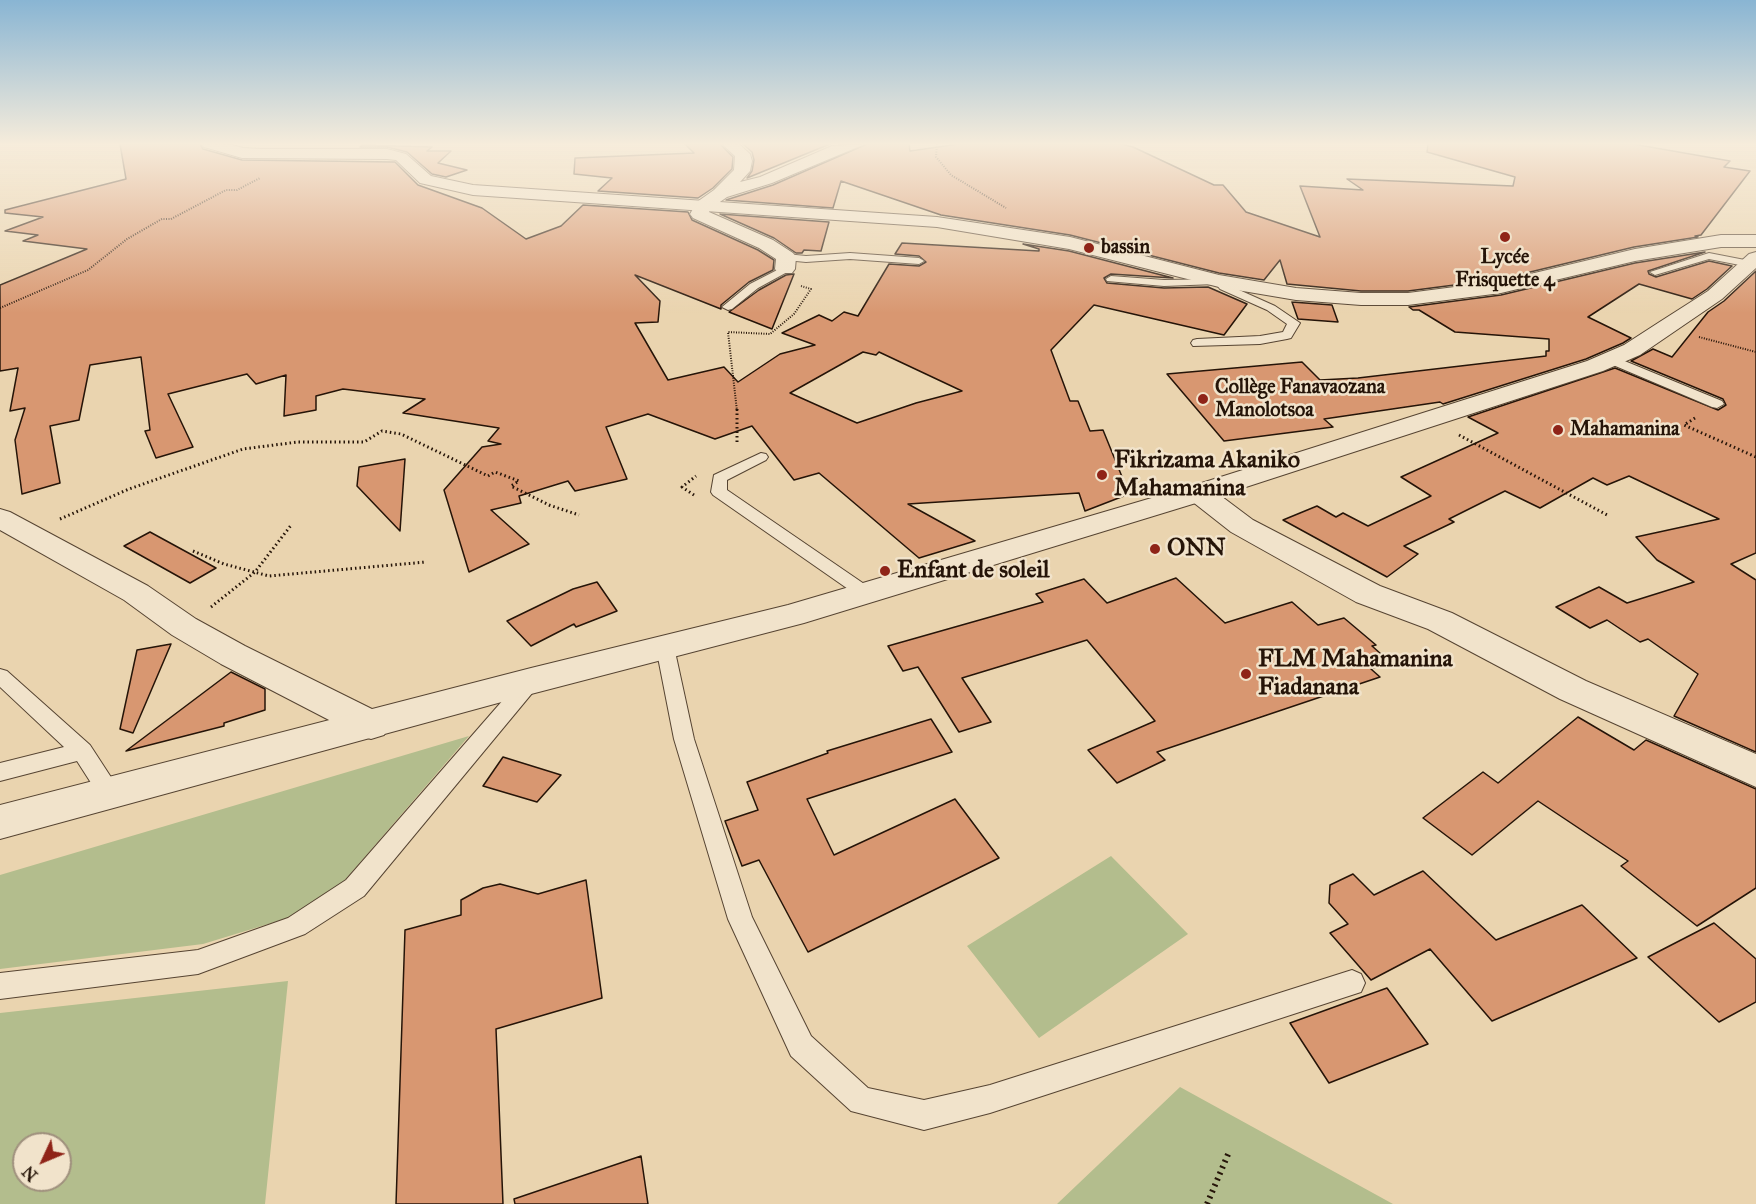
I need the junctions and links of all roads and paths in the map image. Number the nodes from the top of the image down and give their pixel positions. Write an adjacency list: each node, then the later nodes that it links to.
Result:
1 (207, 200): 14 (path)
2 (605, 200): 5 (street)
3 (711, 200): 5 (street)
4 (993, 200): 6 (path)
5 (702, 206): 9 (street); 12 (street)
6 (1009, 210)
7 (1754, 254): 10 (lane); 12 (street); 15 (street)
8 (919, 261): 9 (lane)
9 (785, 263): 13 (lane)
10 (1655, 272)
11 (1111, 279): 12 (lane)
12 (1219, 281): 16 (lane)
13 (728, 307)
14 (0, 308)
15 (1666, 328): 17 (path); 18 (street)
16 (1197, 343)
17 (1756, 352)
18 (1610, 359): 19 (lane); 20 (street)
19 (1717, 404): 22 (path)
20 (1426, 418): 23 (street); 25 (path)
21 (761, 457): 31 (lane)
22 (1756, 457)
23 (1198, 493): 31 (street); 38 (street)
24 (579, 515): 27 (path)
25 (1609, 516)
26 (292, 525): 30 (path)
27 (14, 526): 32 (street)
28 (193, 551): 30 (path)
29 (426, 562): 30 (path)
30 (255, 572): 32 (path)
31 (867, 594): 33 (street)
32 (184, 627): 36 (street)
33 (665, 647): 35 (street); 42 (lane)
34 (0, 676): 37 (lane)
35 (531, 681): 36 (street); 43 (lane)
36 (371, 725): 40 (street)
37 (82, 751): 39 (lane); 40 (lane)
38 (1756, 771)
39 (0, 772)
40 (110, 794): 41 (street)
41 (0, 822)
42 (1352, 983)
43 (0, 986)
44 (1229, 1152): 45 (path)
45 (1207, 1204)

